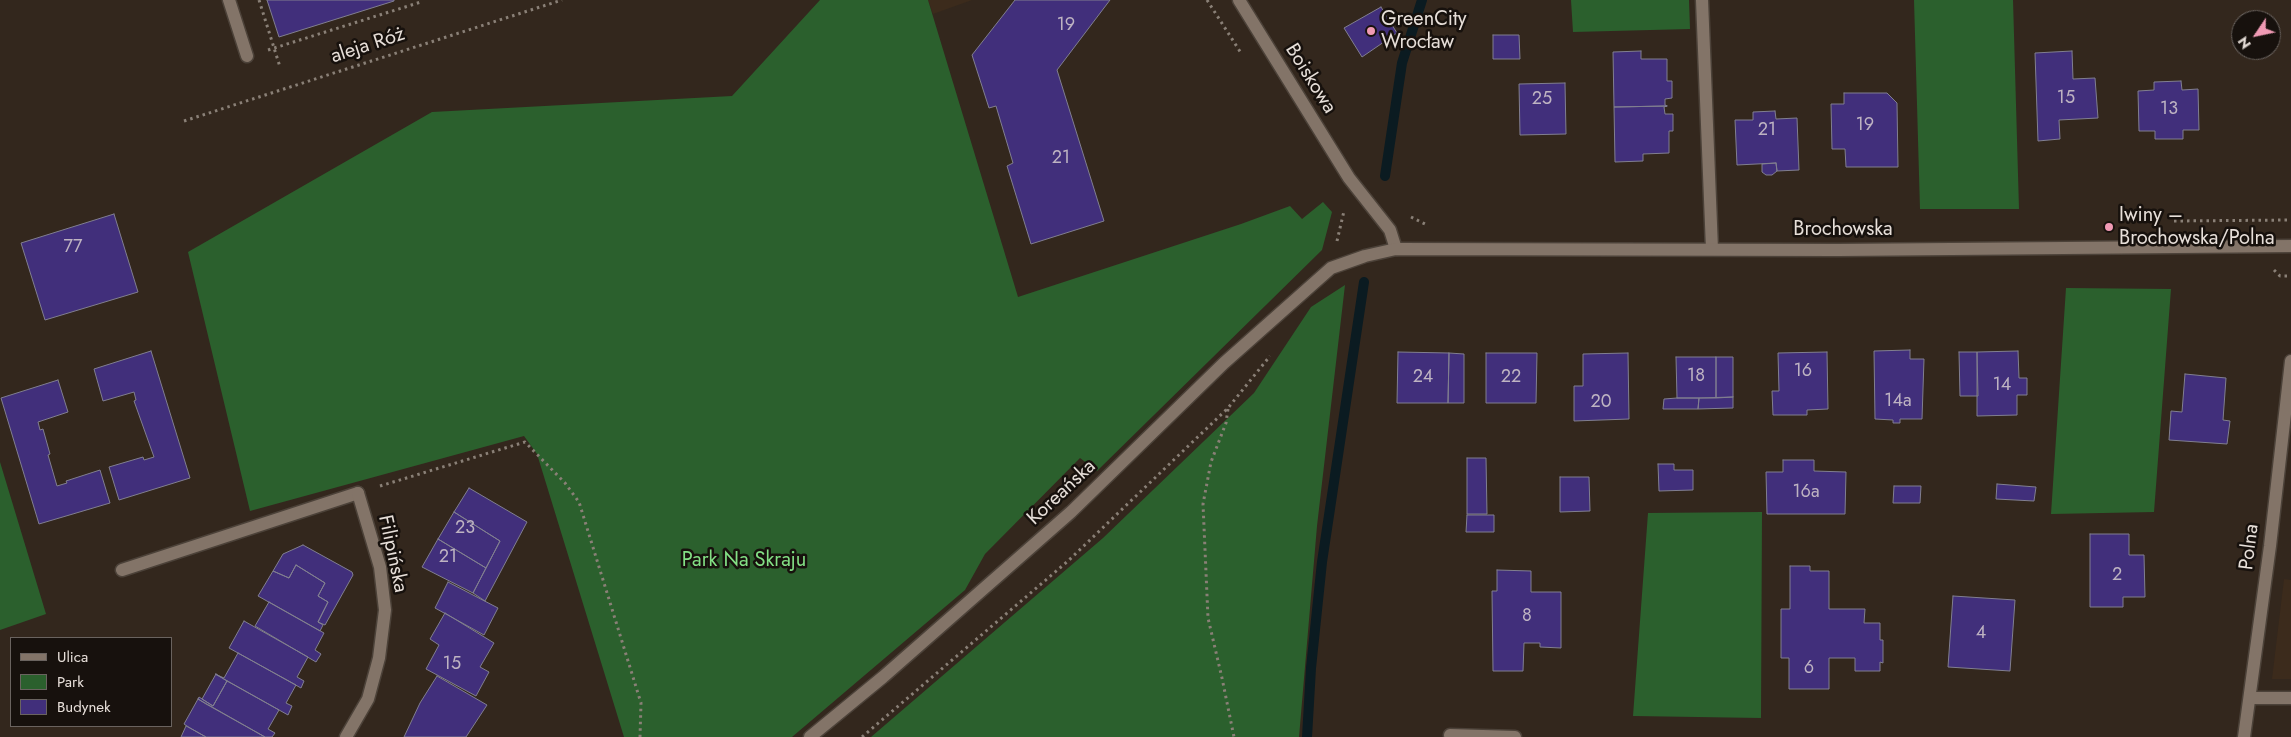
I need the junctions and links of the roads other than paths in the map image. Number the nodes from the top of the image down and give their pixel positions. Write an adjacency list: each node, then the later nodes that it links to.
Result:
1 (229, 0): 4 (street)
2 (1238, 0): 6 (street, Boiskowa)
3 (1702, 0): 7 (street)
4 (247, 56)
5 (2291, 246): 7 (street, Brochowska)
6 (1396, 249): 7 (street, Brochowska); 8 (street, Brochowska)
7 (1712, 249)
8 (1331, 268): 15 (street, Koreańska)
9 (2291, 361): 11 (street, Polna)
10 (122, 570): 14 (street, Filipińska)
11 (2250, 698): 12 (street); 17 (street, Polna)
12 (2291, 698)
13 (1450, 734): 16 (street)
14 (346, 737)
15 (810, 737)
16 (1514, 737)
17 (2244, 737)

